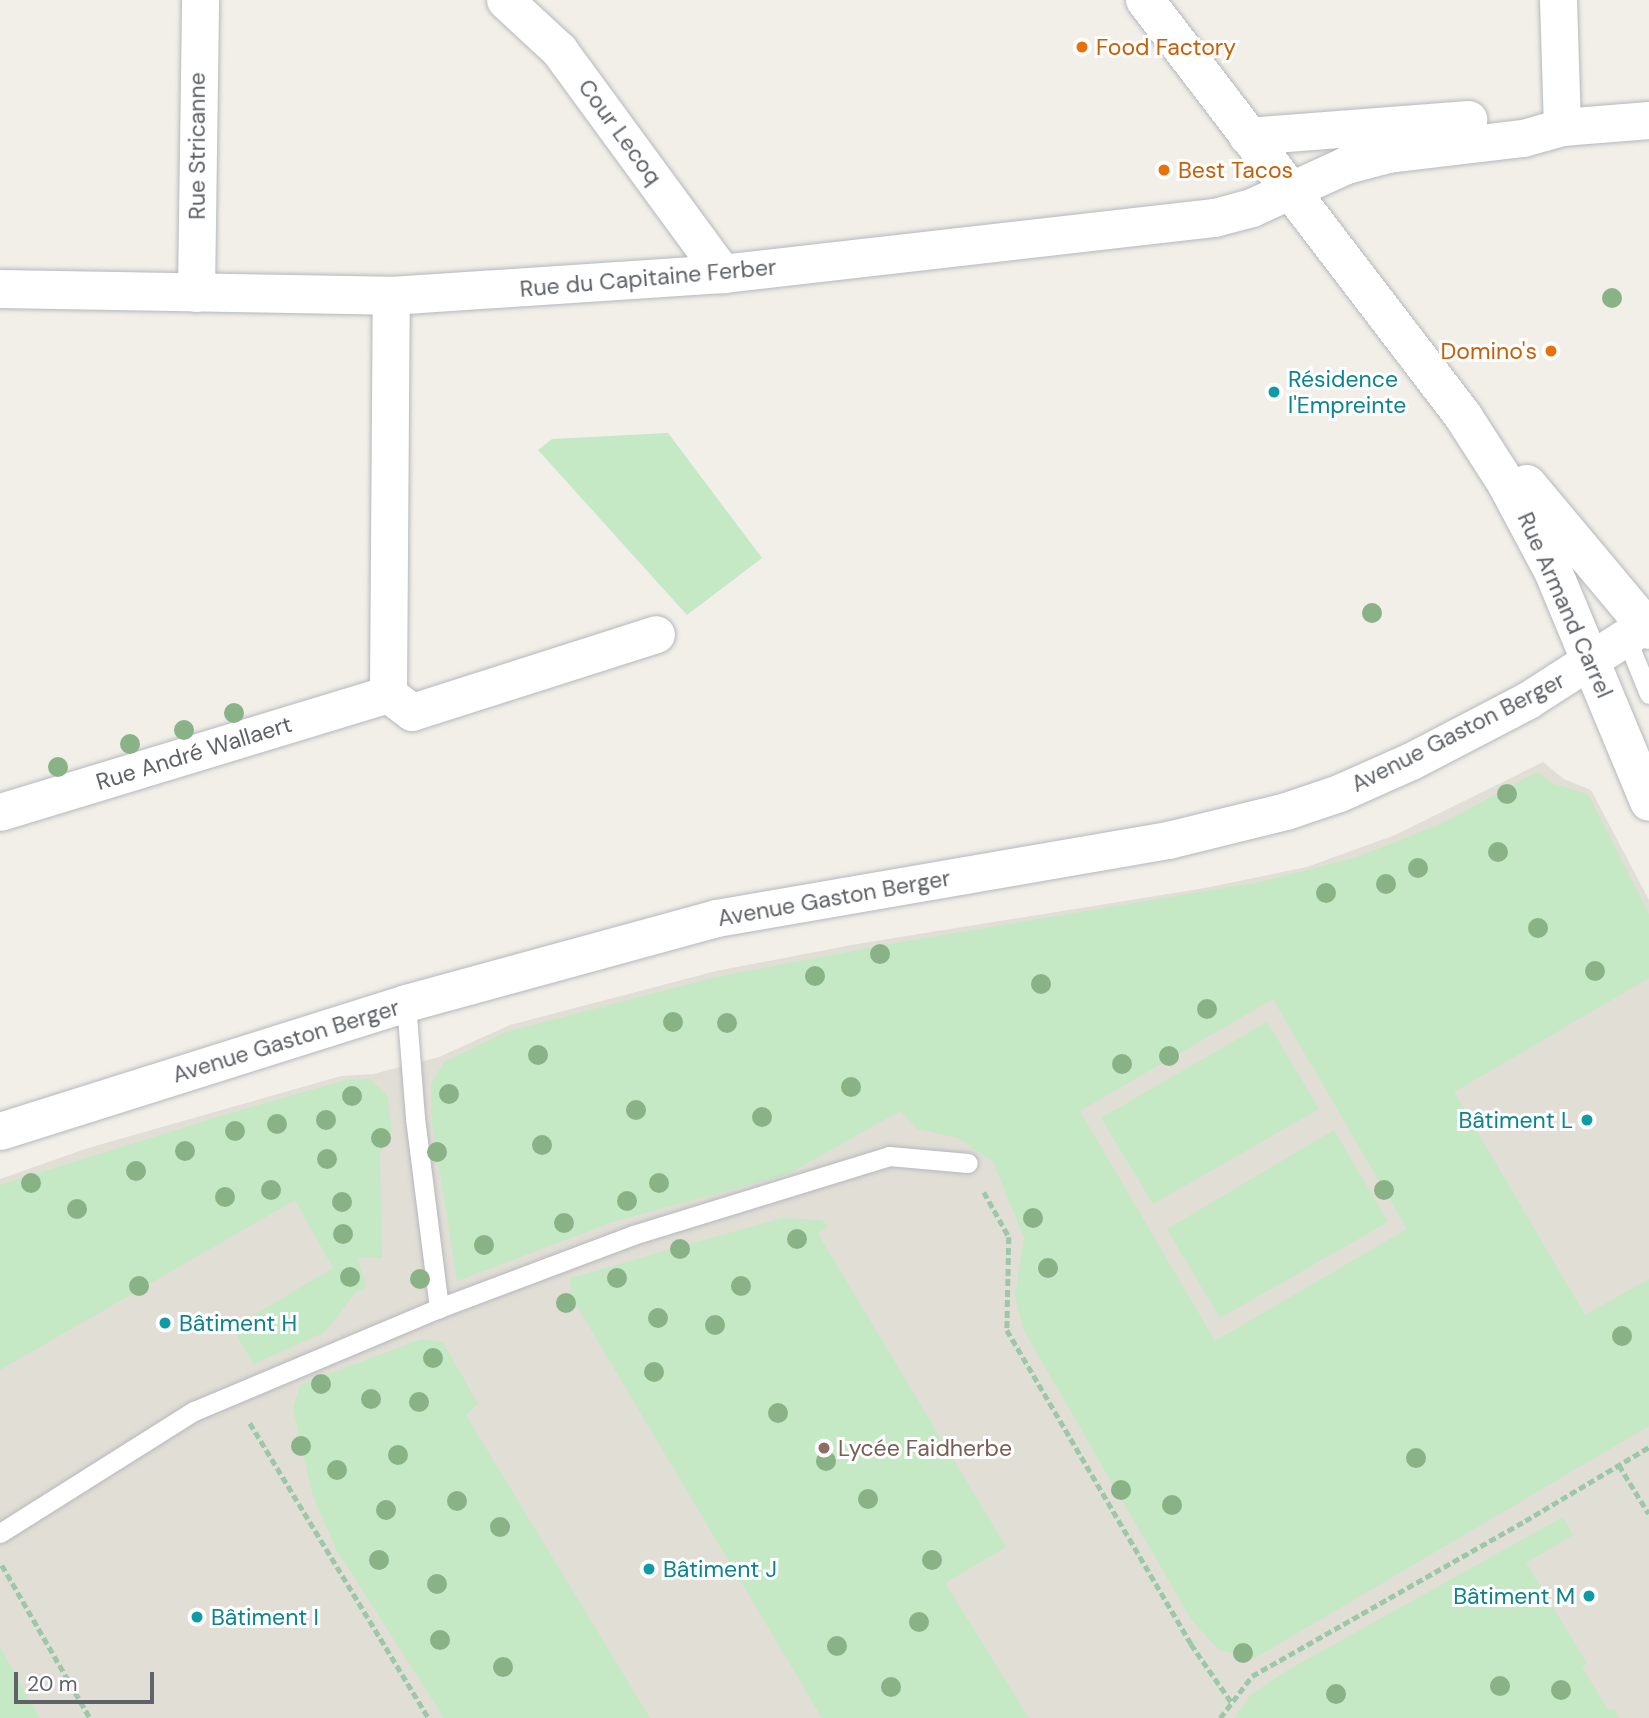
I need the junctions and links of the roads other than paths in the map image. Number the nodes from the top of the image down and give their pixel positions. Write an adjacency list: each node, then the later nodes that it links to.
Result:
1 (200, 0): 11 (street, Rue Stricanne)
2 (505, 0): 9 (street, Cour Lecoq)
3 (1145, 0): 7 (street, Rue Armand Carrel)
4 (1558, 0): 6 (street)
5 (1649, 120): 6 (street)
6 (1562, 127): 7 (street); 8 (street)
7 (1247, 136): 8 (street, Rue Armand Carrel)
8 (1289, 191): 9 (street, Rue du Capitaine Ferber); 13 (street, Rue Armand Carrel)
9 (723, 274): 12 (street, Rue du Capitaine Ferber)
10 (0, 289): 11 (street, Rue du Capitaine Ferber)
11 (196, 293): 12 (street, Rue du Capitaine Ferber)
12 (391, 296): 17 (street)
13 (1463, 416): 14 (street, Rue Armand Carrel); 16 (street, Rue Armand Carrel)
14 (1640, 631): 16 (street, Avenue Gaston Berger); 18 (lane)
15 (656, 634): 17 (street)
16 (1592, 661): 19 (lane); 20 (street, Rue Armand Carrel); 22 (street, Avenue Gaston Berger)
17 (388, 694): 21 (street, Rue André Wallaert)
18 (1649, 694)
19 (1649, 755)
20 (1649, 802)
21 (0, 812)
22 (407, 1003): 23 (street, Avenue Gaston Berger); 25 (lane)
23 (0, 1131)
24 (968, 1163): 25 (lane)
25 (439, 1308): 26 (lane)
26 (0, 1533)

